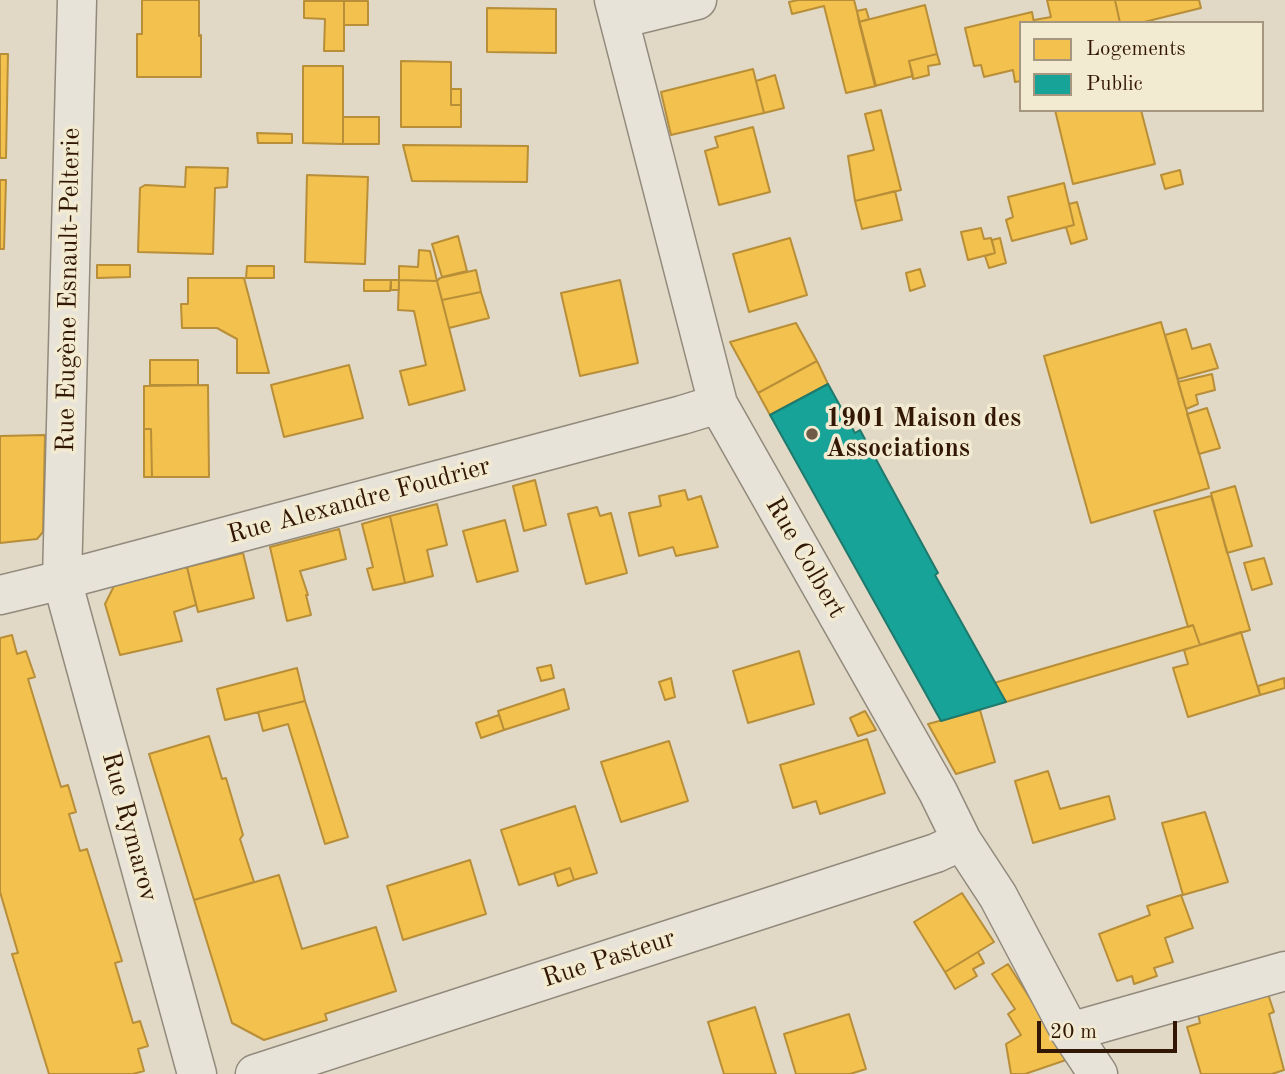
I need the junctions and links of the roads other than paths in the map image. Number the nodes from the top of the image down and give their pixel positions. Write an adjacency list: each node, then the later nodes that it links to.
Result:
1 (77, 0): 5 (street, Rue Eugène Esnault-Pelterie)
2 (697, 0): 3 (street)
3 (617, 10): 4 (street, Rue Colbert)
4 (718, 404): 5 (street, Rue Alexandre Foudrier); 7 (street, Rue Colbert)
5 (62, 580): 6 (street, Rue Alexandre Foudrier); 10 (street, Rue Rymarov)
6 (0, 595)
7 (962, 841): 9 (street, Rue Colbert); 11 (street, Rue Pasteur)
8 (1285, 971): 9 (street)
9 (1070, 1032): 12 (street, Rue Colbert)
10 (197, 1074)
11 (255, 1074)
12 (1098, 1074)

